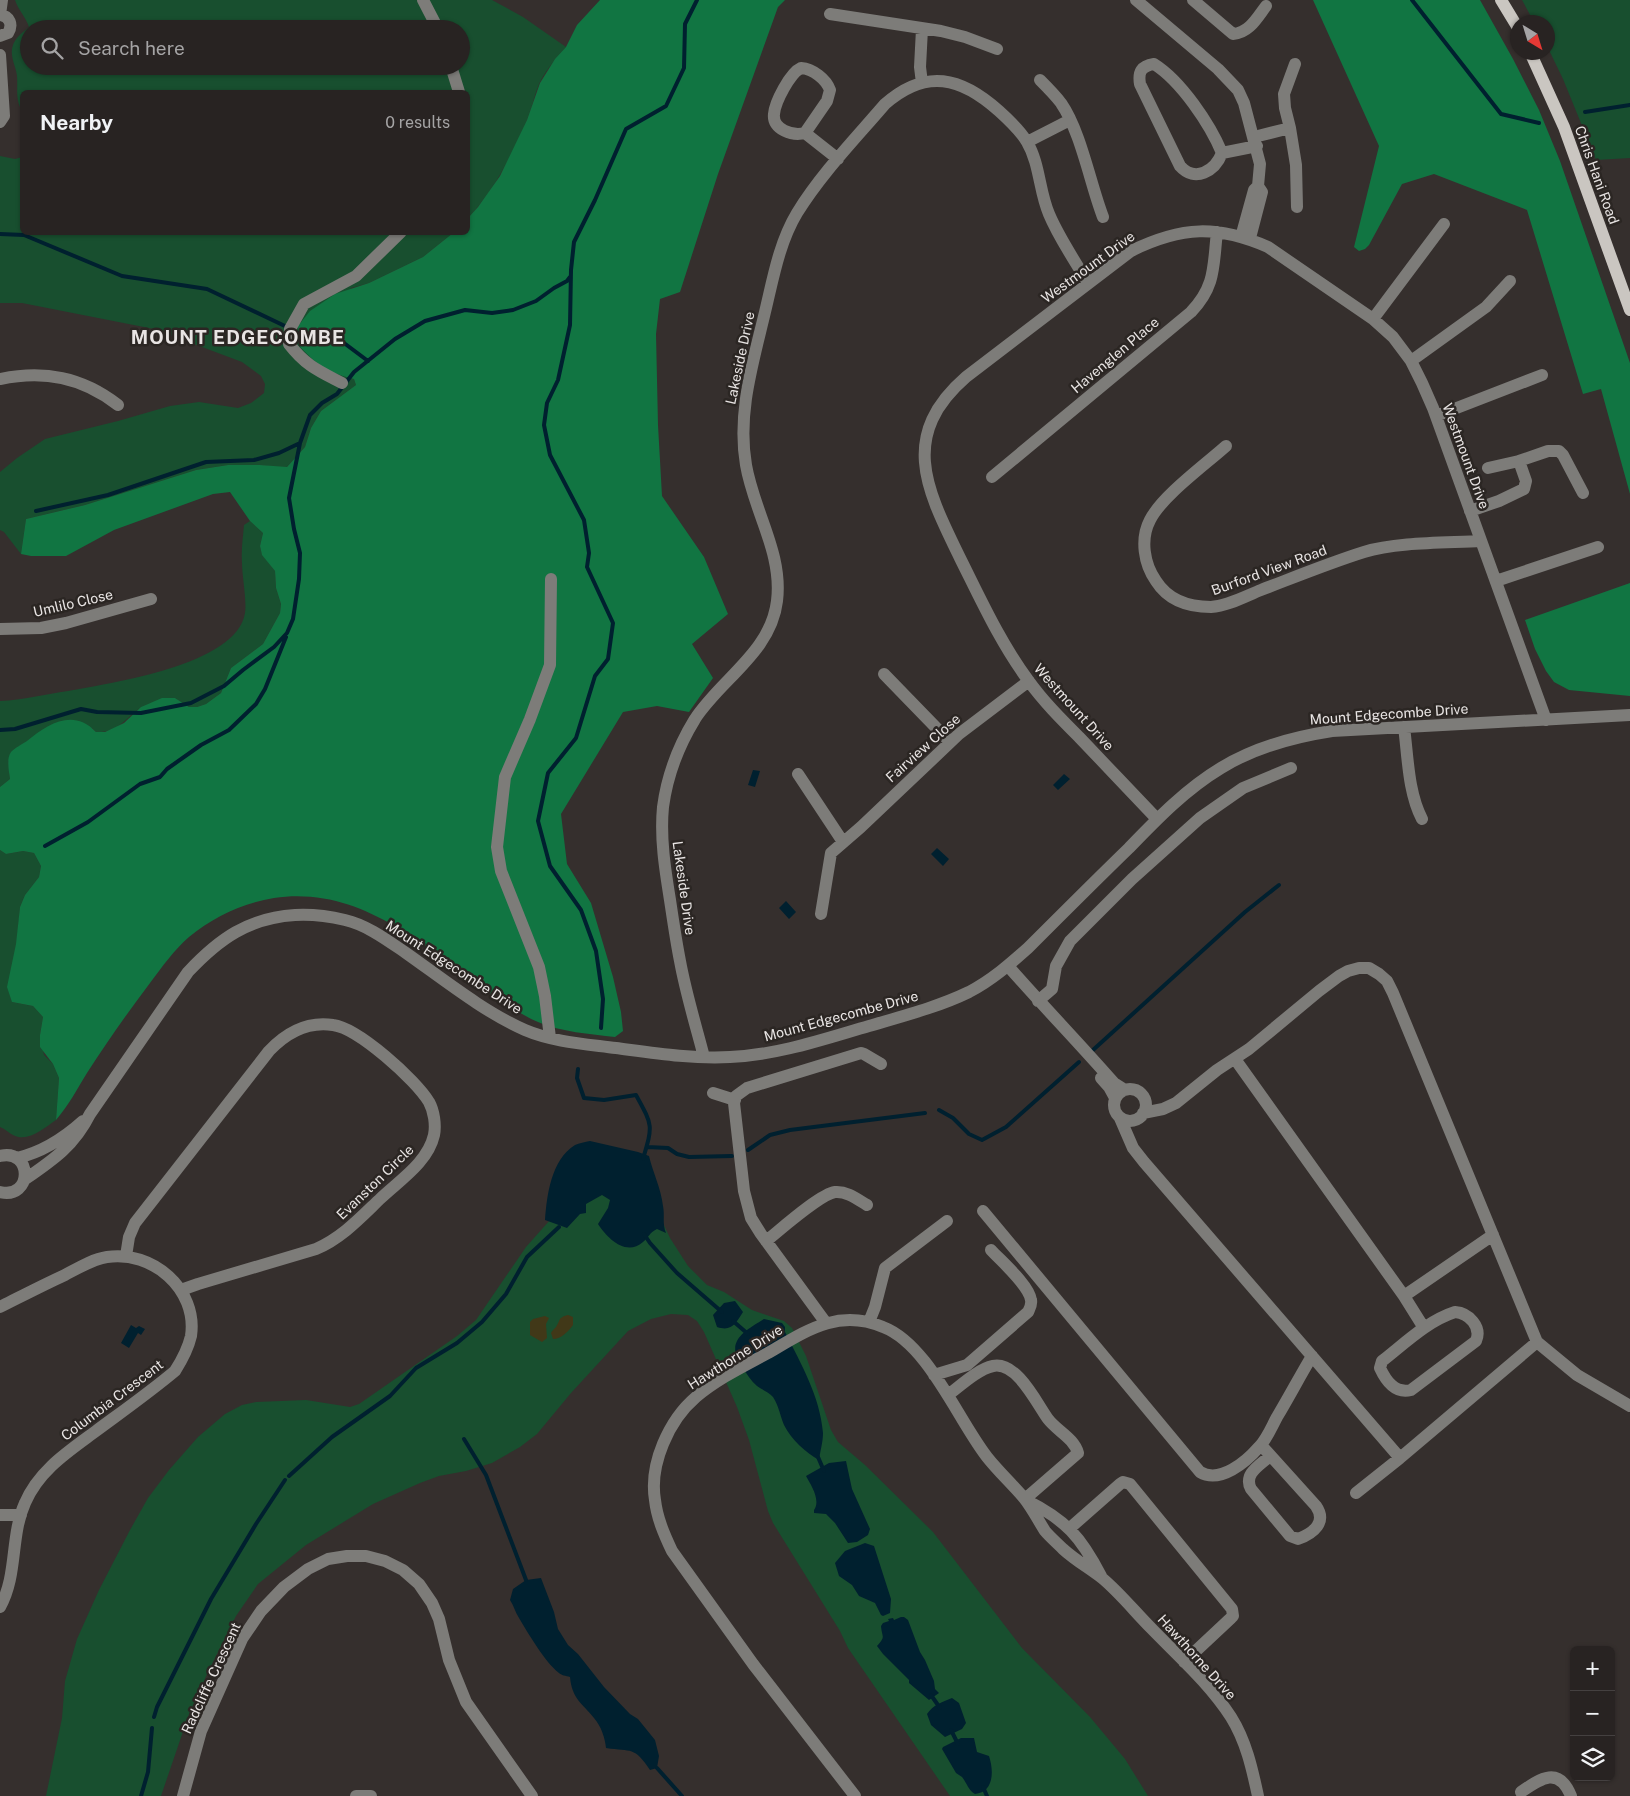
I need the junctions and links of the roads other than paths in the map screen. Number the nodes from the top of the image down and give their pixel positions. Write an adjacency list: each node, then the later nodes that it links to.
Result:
1 (2, 0): 8 (street)
2 (423, 0): 10 (street)
3 (1193, 0): 6 (street)
4 (1501, 0): 9 (main road)
5 (1139, 1): 26 (street)
6 (1266, 6)
7 (830, 14): 11 (street)
8 (0, 15): 12 (street)
9 (1510, 15)
10 (433, 20)
11 (922, 29): 13 (street); 20 (street)
12 (0, 36)
13 (997, 49)
14 (0, 55): 18 (street)
15 (1534, 60): 38 (main road, Chris Hani Road)
16 (1295, 64): 24 (street)
17 (454, 75): 21 (street)
18 (0, 76): 23 (street)
19 (1040, 80): 22 (street)
20 (922, 83): 27 (street, Lakeside Drive); 29 (street, Lakeside Drive)
21 (458, 90)
22 (1070, 120): 27 (street); 31 (street)
23 (0, 122)
24 (1290, 128): 26 (street); 30 (street)
25 (806, 133): 25 (street); 29 (street)
26 (1256, 141): 28 (street); 35 (street)
27 (1027, 142): 37 (street, Lakeside Drive)
28 (1222, 153): 28 (street)
29 (838, 159): 73 (street, Lakeside Drive)
30 (1297, 207)
31 (1103, 216)
32 (1444, 224): 39 (street)
33 (1217, 232): 35 (street, Westmount Drive); 37 (street, Westmount Drive); 49 (street, Havenglen Place)
34 (398, 235): 43 (street)
35 (1245, 238): 39 (street, Westmount Drive)
36 (1510, 281): 40 (street)
37 (1088, 283): 59 (street, Westmount Drive)
38 (1630, 310)
39 (1373, 319): 40 (street, Westmount Drive)
40 (1410, 361): 45 (street, Westmount Drive)
41 (1542, 375): 45 (street)
42 (0, 378): 44 (street)
43 (338, 381)
44 (118, 405)
45 (1436, 416): 51 (street, Westmount Drive)
46 (1226, 446): 52 (street, Burford View Road)
47 (1519, 461): 48 (street); 50 (street); 51 (street)
48 (1488, 468)
49 (992, 477)
50 (1583, 493)
51 (1470, 511): 52 (street, Westmount Drive)
52 (1481, 541): 55 (street, Westmount Drive)
53 (1598, 547): 55 (street)
54 (551, 579): 72 (street)
55 (1496, 581): 61 (street, Westmount Drive)
56 (151, 599): 57 (street, Umlilo Close)
57 (0, 629)
58 (884, 674): 63 (street)
59 (1028, 681): 63 (street, Fairview Close); 66 (street, Westmount Drive)
60 (1630, 715): 61 (street, Mount Edgecombe Drive)
61 (1546, 720): 62 (street, Mount Edgecombe Drive)
62 (1404, 727): 66 (street, Mount Edgecombe Drive); 67 (street)
63 (950, 742): 68 (street, Fairview Close)
64 (1291, 768): 71 (street)
65 (798, 774): 68 (street)
66 (1157, 819): 70 (street, Mount Edgecombe Drive)
67 (1422, 819)
68 (843, 842): 69 (street, Fairview Close)
69 (821, 914)
70 (1008, 966): 71 (street); 73 (street, Mount Edgecombe Drive)
71 (1038, 1001): 77 (street)
72 (550, 1038): 73 (street, Mount Edgecombe Drive); 80 (street, Mount Edgecombe Drive)
73 (704, 1058)
74 (1235, 1059): 79 (street); 87 (street); 92 (street)
75 (880, 1064): 78 (street)
76 (713, 1093): 78 (street)
77 (1120, 1094): 79 (street); 79 (street)
78 (735, 1100): 88 (street)
79 (1135, 1113): 98 (street)
80 (90, 1114): 81 (street, Mount Edgecombe Drive); 82 (street, Mount Edgecombe Drive)
81 (6, 1154): 82 (street)
82 (24, 1180): 83 (street, Mount Edgecombe Drive)
83 (0, 1192)
84 (867, 1205): 88 (street)
85 (983, 1211): 102 (street)
86 (947, 1221): 94 (street)
87 (1493, 1236): 92 (street); 97 (street)
88 (766, 1241): 95 (street)
89 (991, 1250): 99 (street)
90 (126, 1256): 91 (street, Columbia Crescent); 91 (street, Evanston Circle); 93 (street, Columbia Crescent)
91 (181, 1290): 107 (street, Columbia Crescent)
92 (1404, 1296): 96 (street)
93 (0, 1307)
94 (869, 1322): 95 (street, Hawthorne Drive); 99 (street, Hawthorne Drive)
95 (826, 1323): 122 (street, Hawthorne Drive)
96 (1424, 1328): 96 (street)
97 (1537, 1342): 101 (street); 104 (street)
98 (1312, 1356): 102 (street); 104 (street)
99 (934, 1375): 100 (street, Hawthorne Drive)
100 (948, 1395): 106 (street, Hawthorne Drive); 106 (street)
101 (1630, 1406)
102 (1261, 1446): 103 (street)
103 (1270, 1456): 103 (street)
104 (1400, 1458): 105 (street)
105 (1356, 1493)
106 (1025, 1499): 109 (street, Hawthorne Drive); 110 (street, Hawthorne Drive)
107 (21, 1515): 108 (street); 113 (street, Columbia Crescent)
108 (0, 1516)
109 (1059, 1519): 110 (street); 111 (street, Hawthorne Drive)
110 (1046, 1532): 112 (street, Hawthorne Drive)
111 (1074, 1532): 112 (street); 114 (street, Hawthorne Drive); 116 (street)
112 (1064, 1550): 114 (street, Hawthorne Drive)
113 (5, 1569): 115 (street, Columbia Crescent)
114 (1102, 1578): 116 (street, Hawthorne Drive)
115 (0, 1607)
116 (1184, 1662): 123 (street, Hawthorne Drive)
117 (1521, 1792): 124 (street)
118 (183, 1796): 121 (street, Radcliffe Crescent)
119 (356, 1796): 120 (street)
120 (371, 1796)
121 (532, 1796)
122 (855, 1796)
123 (1258, 1796)
124 (1571, 1796)

